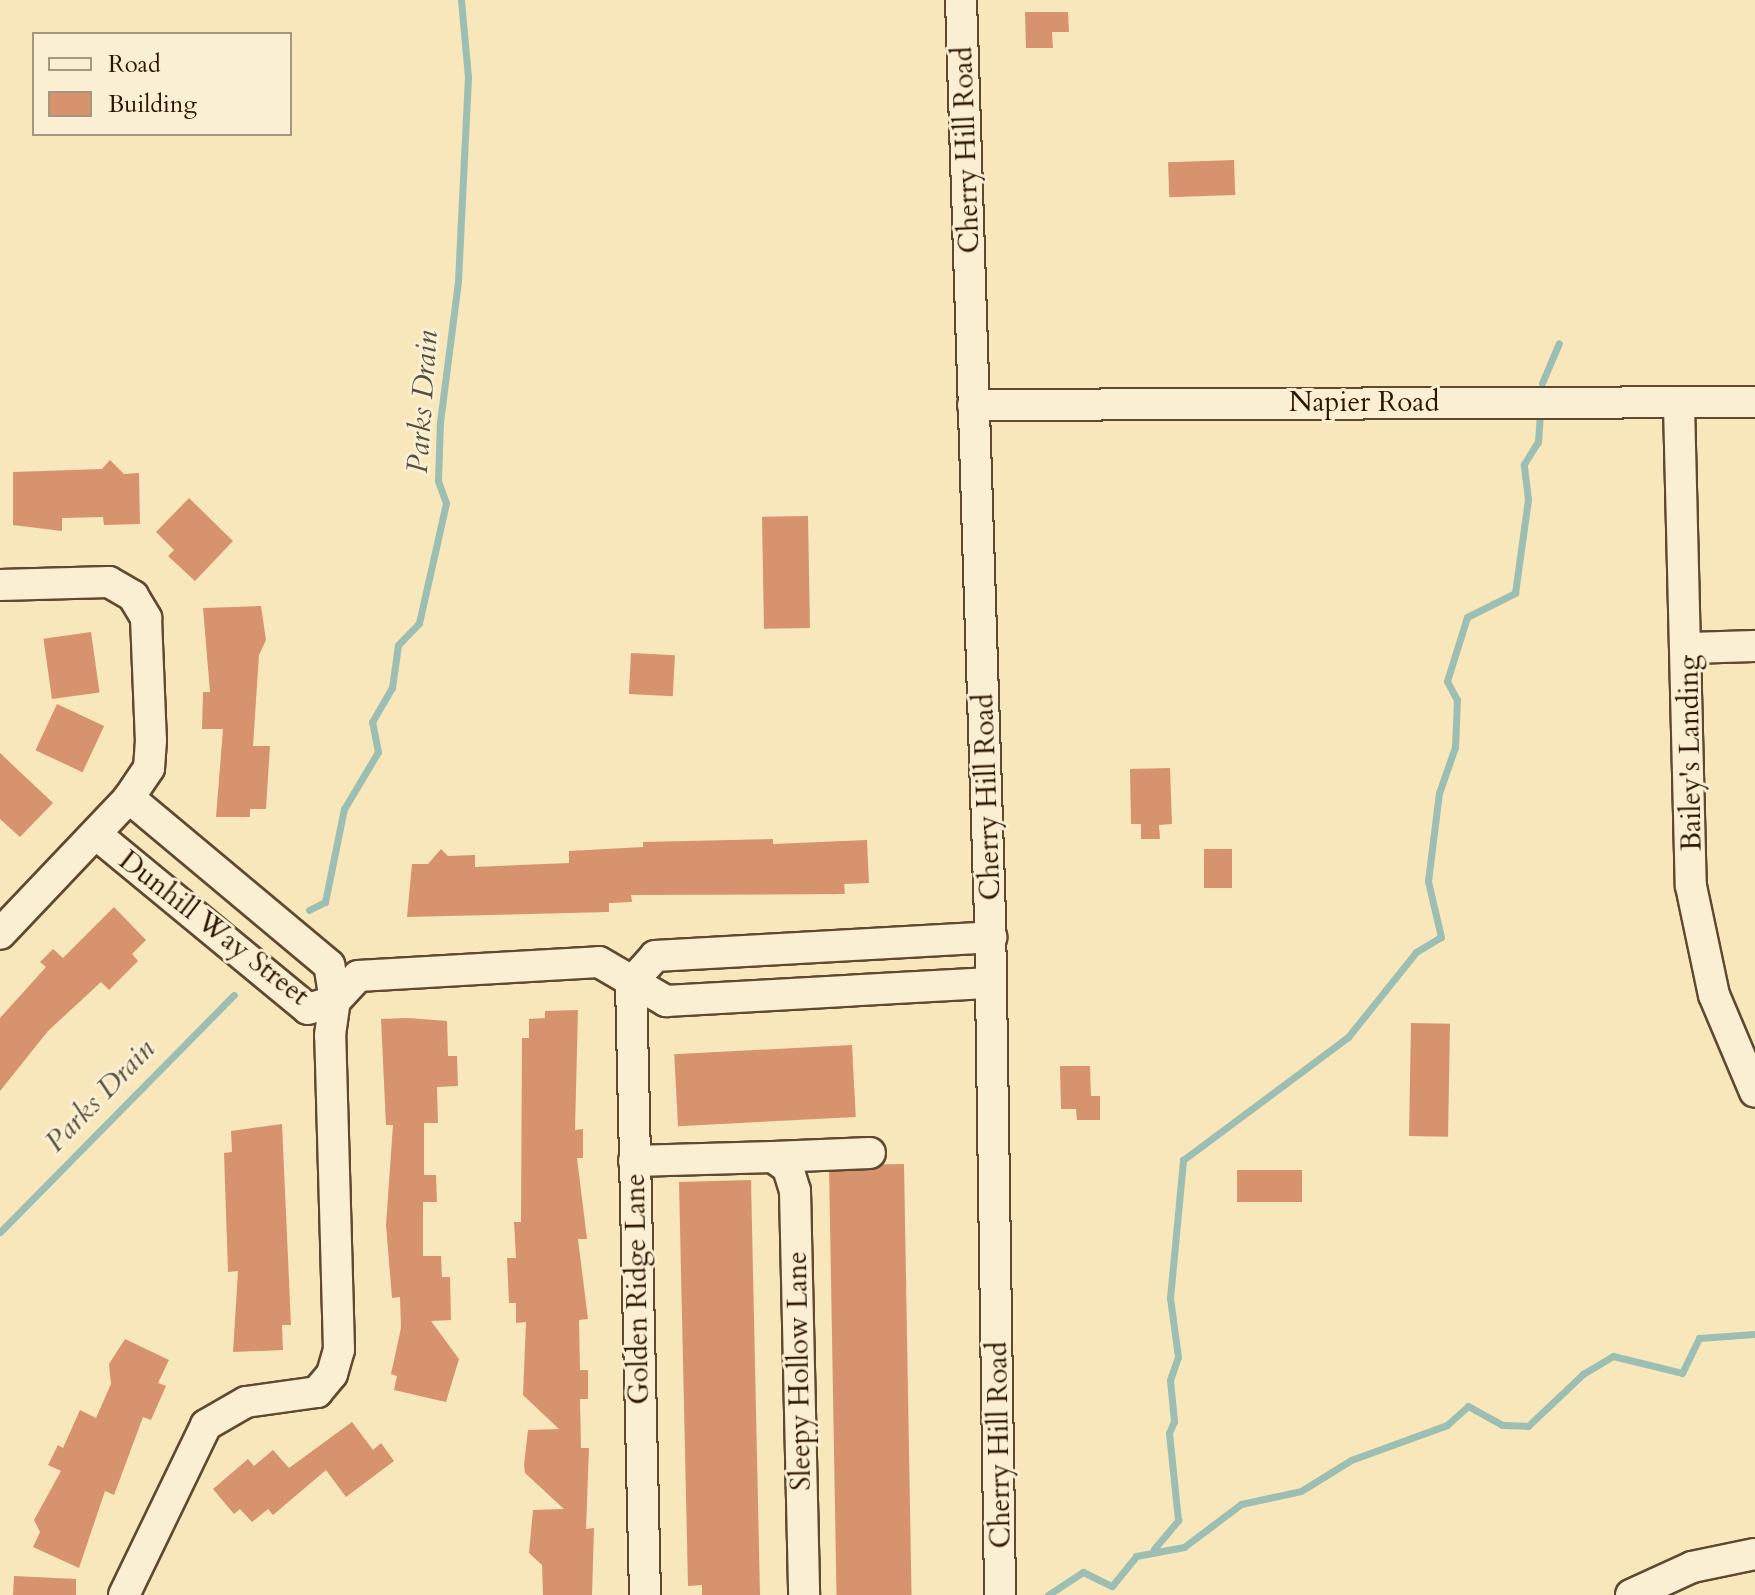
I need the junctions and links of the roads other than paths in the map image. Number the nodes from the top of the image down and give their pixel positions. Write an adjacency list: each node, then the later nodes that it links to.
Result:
1 (961, 0): 3 (street, Cherry Hill Road)
2 (1755, 402): 4 (street, Napier Road)
3 (973, 405): 4 (street, Napier Road); 11 (street, Cherry Hill Road)
4 (1679, 405): 7 (street, Bailey's Landing)
5 (0, 585): 8 (street)
6 (1755, 646): 7 (street)
7 (1689, 648): 17 (street, Bailey's Landing)
8 (129, 798): 9 (street); 16 (street, Dunhill Way Street)
9 (97, 835): 10 (street); 16 (street, Dunhill Way Street)
10 (0, 934)
11 (991, 937): 12 (street); 14 (street, Cherry Hill Road)
12 (794, 948): 13 (street); 15 (street)
13 (631, 983): 15 (street, Dunhill Way Street); 16 (street, Dunhill Way Street); 20 (street, Golden Ridge Lane)
14 (991, 983): 15 (street, Dunhill Way Street); 25 (street, Cherry Hill Road)
15 (796, 994)
16 (335, 1001): 22 (street)
17 (1754, 1089)
18 (870, 1153): 19 (street)
19 (773, 1157): 20 (street); 24 (street, Sleepy Hollow Lane)
20 (634, 1161): 23 (street, Golden Ridge Lane)
21 (1755, 1554): 26 (street)
22 (124, 1595)
23 (645, 1595)
24 (804, 1595)
25 (1000, 1595)
26 (1631, 1595)

